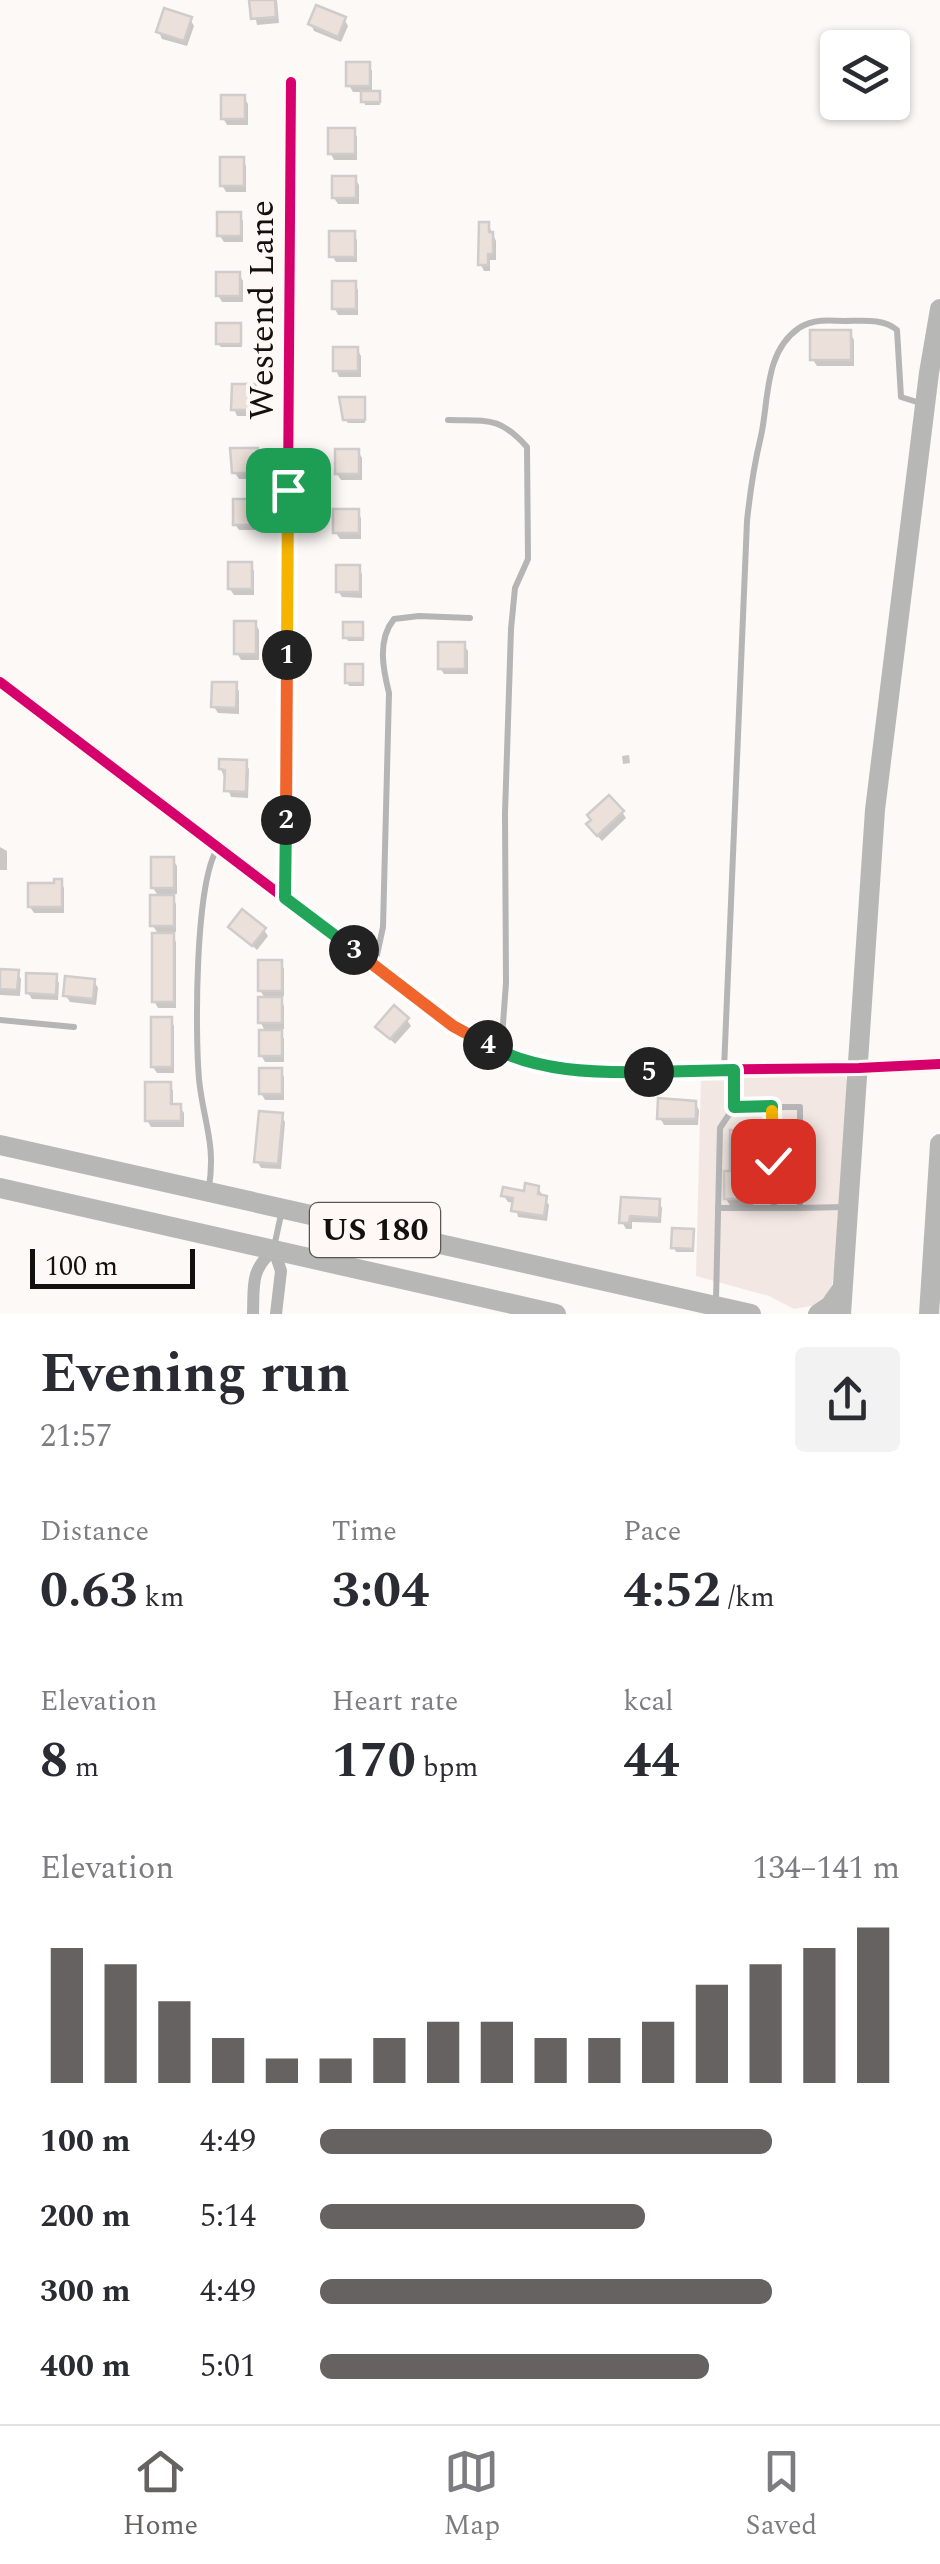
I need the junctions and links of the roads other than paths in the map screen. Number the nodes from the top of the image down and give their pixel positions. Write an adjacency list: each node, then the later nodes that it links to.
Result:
1 (291, 82): 8 (street, Westend Lane)
2 (940, 309): 3 (main road)
3 (925, 404): 14 (main road); 15 (lane)
4 (448, 420): 12 (lane)
5 (470, 618): 9 (lane)
6 (0, 682): 7 (street)
7 (218, 848): 8 (street); 21 (lane)
8 (285, 898): 9 (street)
9 (375, 966): 12 (street)
10 (0, 1020): 11 (lane)
11 (74, 1027)
12 (500, 1052): 15 (street)
13 (940, 1064): 14 (street)
14 (859, 1068): 15 (street); 22 (main road)
15 (729, 1070): 17 (lane)
16 (772, 1106): 17 (lane); 24 (lane); 25 (lane)
17 (734, 1107): 23 (lane)
18 (940, 1144): 30 (main road)
19 (0, 1145): 21 (main road, US 180)
20 (0, 1188): 27 (main road, US 180)
21 (208, 1192): 26 (main road, US 180)
22 (850, 1206): 25 (lane); 28 (main road)
23 (718, 1208): 24 (lane); 29 (lane)
24 (774, 1208): 25 (lane)
25 (800, 1208)
26 (283, 1209): 27 (lane); 29 (main road, US 180)
27 (274, 1250): 31 (street); 32 (street); 33 (main road, US 180)
28 (843, 1287): 35 (main road); 36 (main road); 37 (main road)
29 (716, 1306): 34 (main road, US 180)
30 (928, 1310)
31 (253, 1314)
32 (276, 1314)
33 (556, 1314)
34 (751, 1314)
35 (818, 1314)
36 (841, 1314)
37 (858, 1314)

